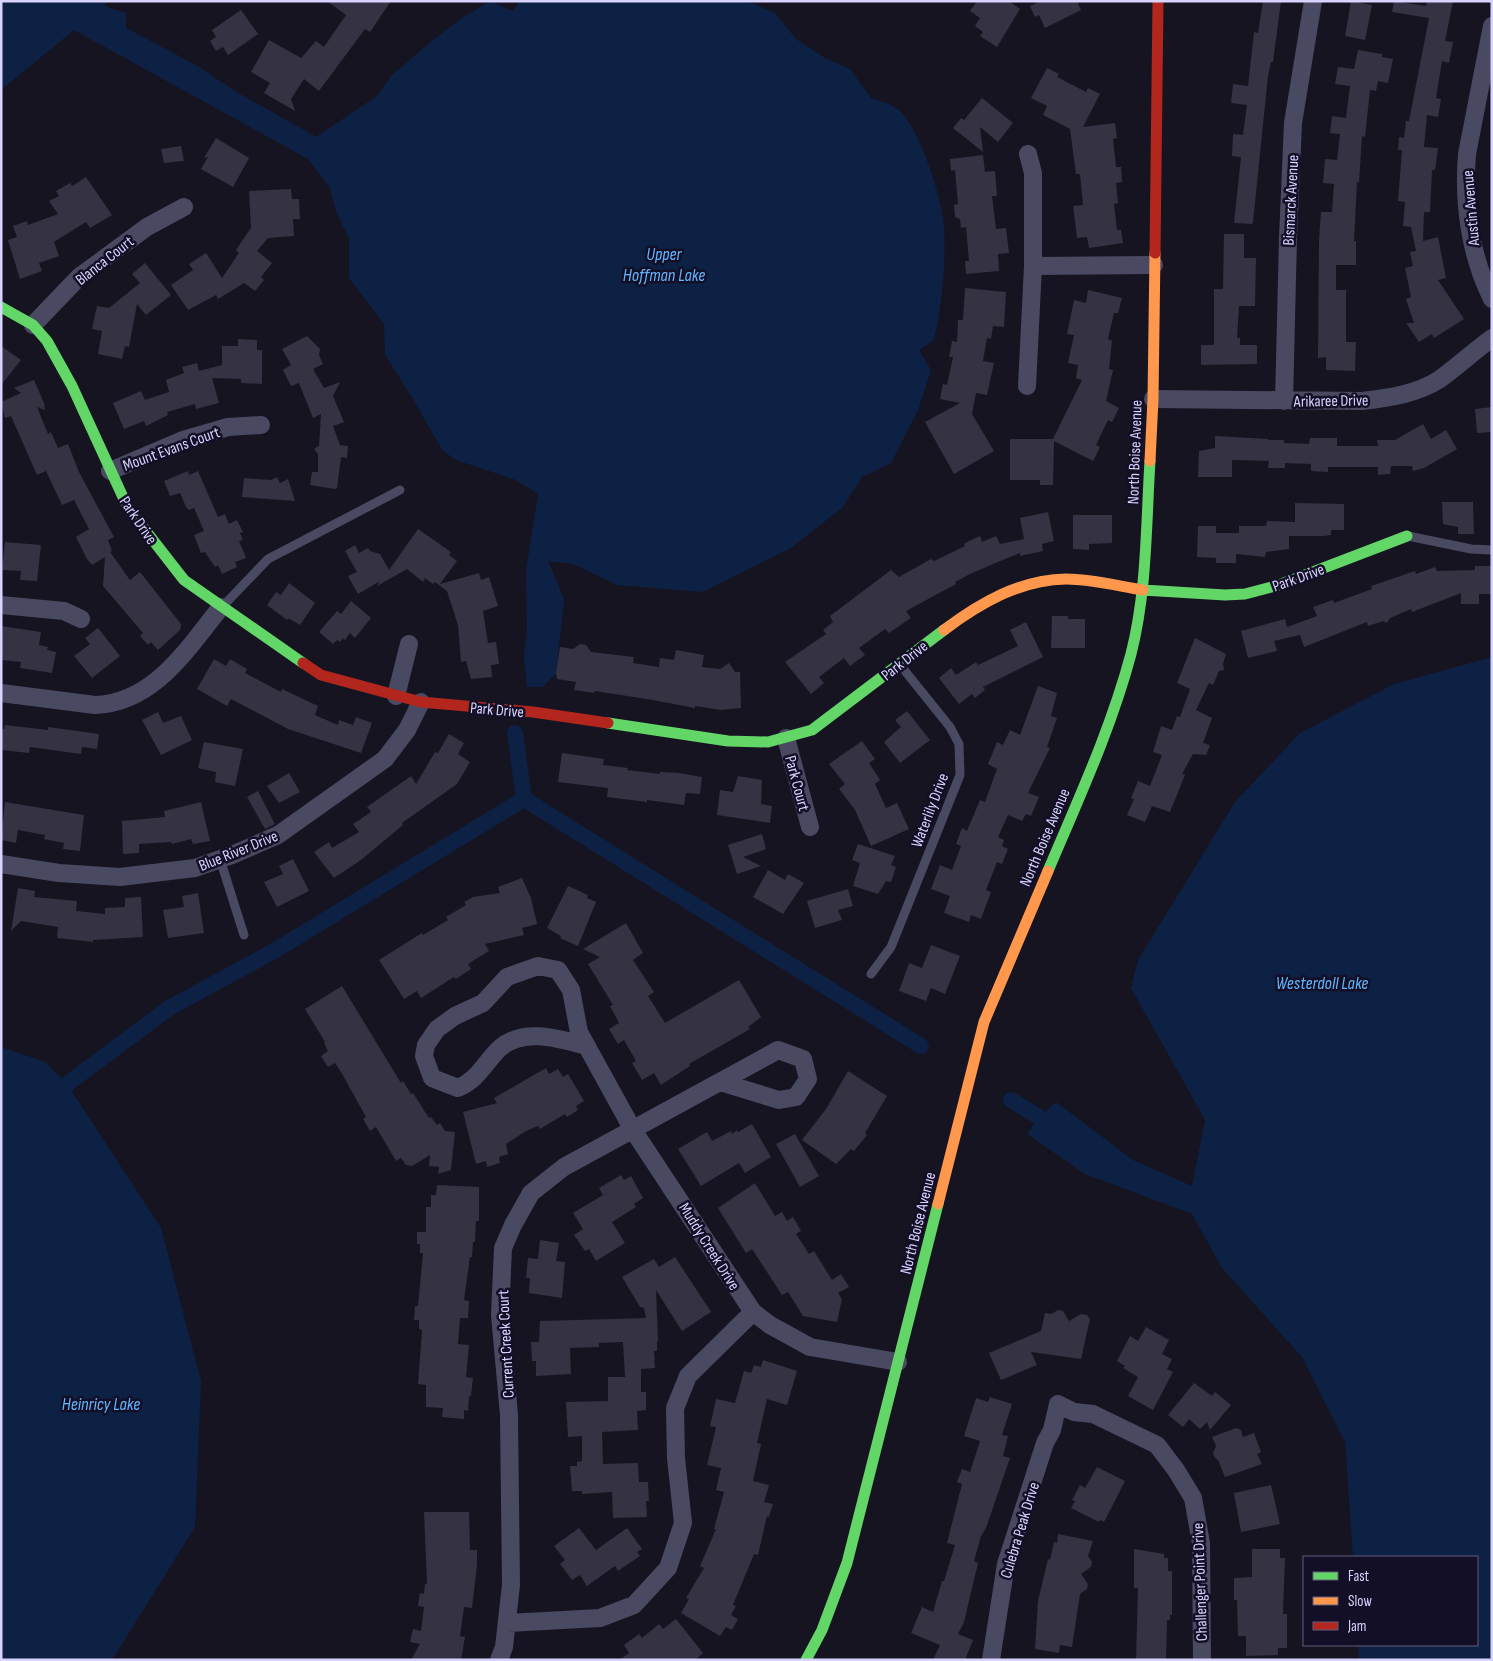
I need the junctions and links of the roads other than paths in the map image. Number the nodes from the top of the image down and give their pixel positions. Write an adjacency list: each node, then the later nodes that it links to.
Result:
1 (1158, 1): 6 (street, North Boise Avenue)
2 (1313, 1): 14 (street, Bismarck Avenue)
3 (1492, 26): 8 (street, Austin Avenue)
4 (1028, 154): 7 (street)
5 (184, 207): 10 (street, Blanca Court)
6 (1154, 265): 7 (street); 13 (street, North Boise Avenue)
7 (1034, 266): 12 (street)
8 (1492, 299)
9 (1, 307): 10 (street, Park Drive)
10 (33, 325): 16 (street, Park Drive)
11 (1492, 338): 14 (street, Arikaree Drive)
12 (1027, 386)
13 (1153, 399): 14 (street, Arikaree Drive); 20 (street, North Boise Avenue)
14 (1284, 401)
15 (261, 425): 16 (street, Mount Evans Court)
16 (110, 471): 22 (street, Park Drive)
17 (400, 490): 22 (lane)
18 (1407, 536): 19 (lane); 20 (street, Park Drive)
19 (1492, 550)
20 (1142, 590): 25 (street, Park Drive); 39 (street, North Boise Avenue)
21 (1, 605): 23 (street)
22 (221, 608): 26 (street); 27 (street, Park Drive)
23 (81, 619)
24 (408, 644): 27 (street)
25 (899, 664): 29 (street, Park Drive); 34 (lane, Waterlily Drive)
26 (1, 693)
27 (396, 696): 28 (street, Park Drive)
28 (421, 702): 29 (street, Park Drive); 31 (street, Blue River Drive)
29 (786, 738): 30 (street, Park Court)
30 (810, 827)
31 (220, 859): 32 (street, Blue River Drive); 33 (lane)
32 (1, 864)
33 (244, 935)
34 (871, 974)
35 (587, 1046): 35 (street, Muddy Creek Drive); 37 (street, Muddy Creek Drive)
36 (720, 1082): 37 (street, Current Creek Court)
37 (633, 1130): 38 (street, Muddy Creek Drive); 41 (street, Current Creek Court)
38 (753, 1312): 39 (street, Muddy Creek Drive); 41 (street)
39 (898, 1362): 43 (street, North Boise Avenue)
40 (1058, 1404): 44 (street, Culebra Peak Drive); 45 (street, Challenger Point Drive)
41 (507, 1622): 42 (street, Current Creek Court)
42 (499, 1660)
43 (806, 1660)
44 (991, 1660)
45 (1202, 1660)

